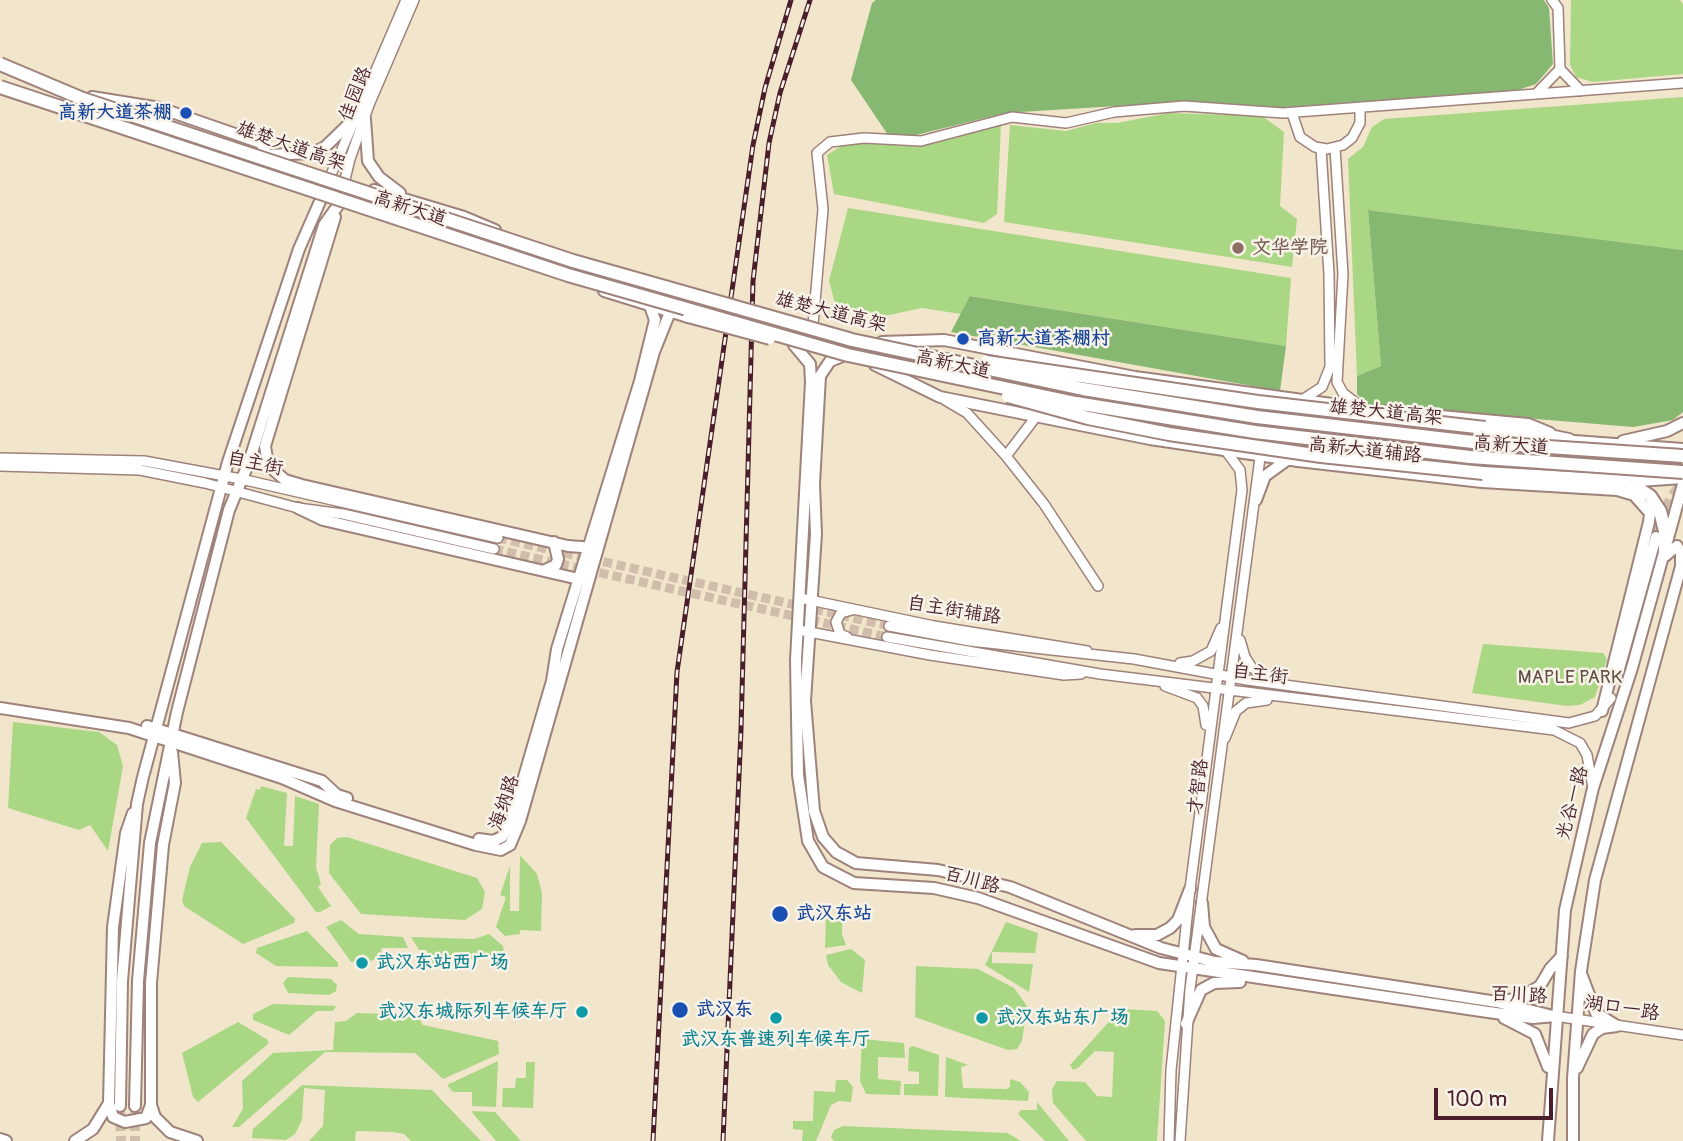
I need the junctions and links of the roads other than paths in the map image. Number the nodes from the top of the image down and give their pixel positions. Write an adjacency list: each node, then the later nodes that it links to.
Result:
1 (406, 0): 13 (street, 佳园路)
2 (414, 0): 13 (street, 佳园路)
3 (1555, 1): 5 (street)
4 (0, 66): 10 (highway, 雄楚大道高架, bridge)
5 (1560, 69): 8 (street); 9 (street)
6 (1683, 83): 8 (street)
7 (0, 91): 20 (main road, 高新大道); 32 (highway, 雄楚大道高架, bridge)
8 (1581, 91): 9 (street)
9 (1536, 94): 11 (street)
10 (88, 98): 16 (main road, 高新大道); 29 (highway, 雄楚大道高架, bridge)
11 (1360, 107): 12 (street); 14 (street)
12 (1292, 113): 15 (street); 26 (street)
13 (361, 117): 16 (main road); 17 (street, 佳园路); 18 (street, 佳园路); 19 (main road)
14 (1335, 148): 15 (street); 36 (street)
15 (1321, 149): 35 (street)
16 (267, 155): 17 (main road, 高新大道)
17 (331, 176): 18 (main road, 高新大道); 20 (street, 佳园路)
18 (345, 181): 19 (main road, 高新大道); 21 (street, 佳园路)
19 (408, 198): 22 (main road, 高新大道)
20 (321, 199): 21 (main road, 高新大道); 55 (main road)
21 (339, 204): 23 (main road, 高新大道); 54 (main road); 58 (main road)
22 (503, 233): 23 (main road); 26 (main road, 高新大道, bridge)
23 (497, 256): 24 (main road, 高新大道)
24 (650, 306): 25 (main road, 高新大道); 66 (main road, 海纳路)
25 (670, 312): 28 (main road, 高新大道, bridge); 66 (main road, 海纳路)
26 (813, 326): 27 (main road, 高新大道)
27 (882, 342): 33 (main road); 37 (main road, 高新大道)
28 (791, 344): 30 (main road, 高新大道); 73 (main road, 百川路)
29 (901, 350): 41 (highway, bridge); 48 (highway, 雄楚大道高架, bridge)
30 (840, 357): 31 (main road, 高新大道); 73 (main road, 百川路)
31 (875, 365): 34 (main road, 高新大道辅路); 40 (main road, 高新大道)
32 (972, 382): 53 (highway, 雄楚大道高架, bridge); 56 (highway, bridge)
33 (1187, 385): 35 (main road); 37 (main road)
34 (940, 397): 38 (main road, 高新大道辅路); 46 (street)
35 (1301, 400): 36 (main road)
36 (1364, 409): 41 (main road)
37 (1257, 412): 42 (main road, 高新大道)
38 (1035, 418): 45 (main road, 高新大道辅路); 46 (street)
39 (1683, 423): 43 (main road)
40 (1263, 438): 47 (street, 才智路); 52 (main road, 高新大道)
41 (1569, 440): 42 (main road, 高新大道); 43 (main road, 高新大道)
42 (1528, 441): 52 (main road)
43 (1616, 443): 44 (main road, 高新大道)
44 (1683, 449)
45 (1226, 451): 47 (main road, 高新大道辅路); 75 (street, 才智路)
46 (1006, 456): 72 (street)
47 (1260, 456): 50 (main road, 高新大道辅路); 60 (street, 才智路)
48 (1683, 456)
49 (0, 458): 55 (street, 自主街)
50 (1287, 460): 60 (main road); 91 (main road, 高新大道辅路)
51 (0, 466): 55 (street, 自主街)
52 (1561, 468): 53 (main road, 高新大道)
53 (1683, 475): 56 (highway)
54 (242, 479): 55 (street, 自主街); 59 (main road); 61 (street, 自主街)
55 (222, 481): 59 (street, 自主街); 92 (main road)
56 (1624, 481): 68 (highway)
57 (1683, 484): 68 (main road, 光谷一路)
58 (302, 485): 61 (street); 65 (main road)
59 (236, 492): 62 (street, 自主街); 93 (main road)
60 (1256, 500): 77 (street, 才智路)
61 (344, 503): 64 (street, 自主街)
62 (298, 508): 67 (street, 自主街); 70 (main road)
63 (1656, 537): 88 (main road)
64 (498, 538)
65 (554, 542): 66 (main road); 70 (main road)
66 (593, 548): 71 (main road, 海纳路)
67 (494, 549)
68 (1663, 556): 69 (main road); 95 (main road, 光谷一路)
69 (1682, 562): 105 (main road)
70 (545, 570): 71 (main road)
71 (584, 580): 93 (main road, 海纳路)
72 (1098, 586)
73 (806, 599): 74 (street, 自主街辅路); 76 (main road, 百川路)
74 (853, 610): 78 (street); 79 (street, 自主街辅路)
75 (1227, 610): 80 (street); 82 (street, 才智路)
76 (804, 630): 78 (street); 98 (main road, 百川路); 99 (main road, 百川路)
77 (1238, 632): 83 (street, 才智路); 85 (street)
78 (849, 638): 81 (street)
79 (1102, 655): 80 (street, 自主街); 81 (street, 自主街)
80 (1166, 664): 82 (street, 自主街)
81 (1100, 674): 84 (street, 自主街)
82 (1219, 674): 83 (street, 自主街); 86 (street, 才智路)
83 (1230, 676): 85 (street, 自主街); 87 (street, 才智路)
84 (1144, 680): 86 (street, 自主街); 94 (street)
85 (1289, 684): 91 (street, 自主街)
86 (1217, 688): 87 (street, 自主街); 94 (street, 才智路)
87 (1228, 689): 89 (street, 自主街); 96 (street, 才智路)
88 (1611, 698): 91 (street); 95 (main road)
89 (1349, 705): 96 (street); 97 (street, 自主街)
90 (5, 708): 92 (main road, 海纳路)
91 (1602, 710)
92 (156, 732): 93 (main road, 海纳路); 119 (main road)
93 (172, 738): 120 (main road); 121 (main road)
94 (1207, 740): 100 (street, 才智路)
95 (1606, 746): 97 (main road, 光谷一路)
96 (1221, 749): 101 (street, 才智路)
97 (1593, 788): 104 (main road, 光谷一路)
98 (921, 868): 99 (main road); 102 (main road, 百川路)
99 (904, 886): 107 (main road, 百川路)
100 (1190, 889): 102 (main road); 103 (street, 才智路)
101 (1202, 903): 103 (street, 才智路); 106 (main road)
102 (1132, 935): 103 (main road, 百川路)
103 (1188, 955): 106 (main road, 百川路); 107 (street, 才智路)
104 (1562, 956): 105 (main road); 110 (main road); 112 (main road, 光谷一路)
105 (1582, 957): 108 (main road)
106 (1256, 965): 110 (main road, 百川路)
107 (1187, 968): 109 (main road, 百川路); 114 (street, 才智路); 126 (street, 才智路)
108 (1581, 971): 113 (main road); 115 (main road)
109 (1304, 986): 111 (main road, 百川路); 114 (main road)
110 (1497, 1002): 112 (main road, 百川路)
111 (1488, 1012): 112 (main road, 百川路); 117 (main road)
112 (1555, 1017): 113 (street, 湖口一路); 117 (main road, 光谷一路)
113 (1577, 1019): 115 (street, 湖口一路); 118 (main road)
114 (1186, 1024): 127 (street, 才智路)
115 (1617, 1026): 116 (street, 湖口一路); 118 (main road)
116 (1683, 1035)
117 (1552, 1073): 118 (main road); 128 (main road, 光谷一路)
118 (1573, 1078): 129 (main road)
119 (114, 1104): 120 (main road); 124 (main road)
120 (151, 1105): 125 (main road)
121 (135, 1106)
122 (0, 1139): 123 (main road)
123 (6, 1141)
124 (75, 1141)
125 (197, 1141)
126 (1169, 1141)
127 (1180, 1141)
128 (1548, 1141)
129 (1573, 1141)

